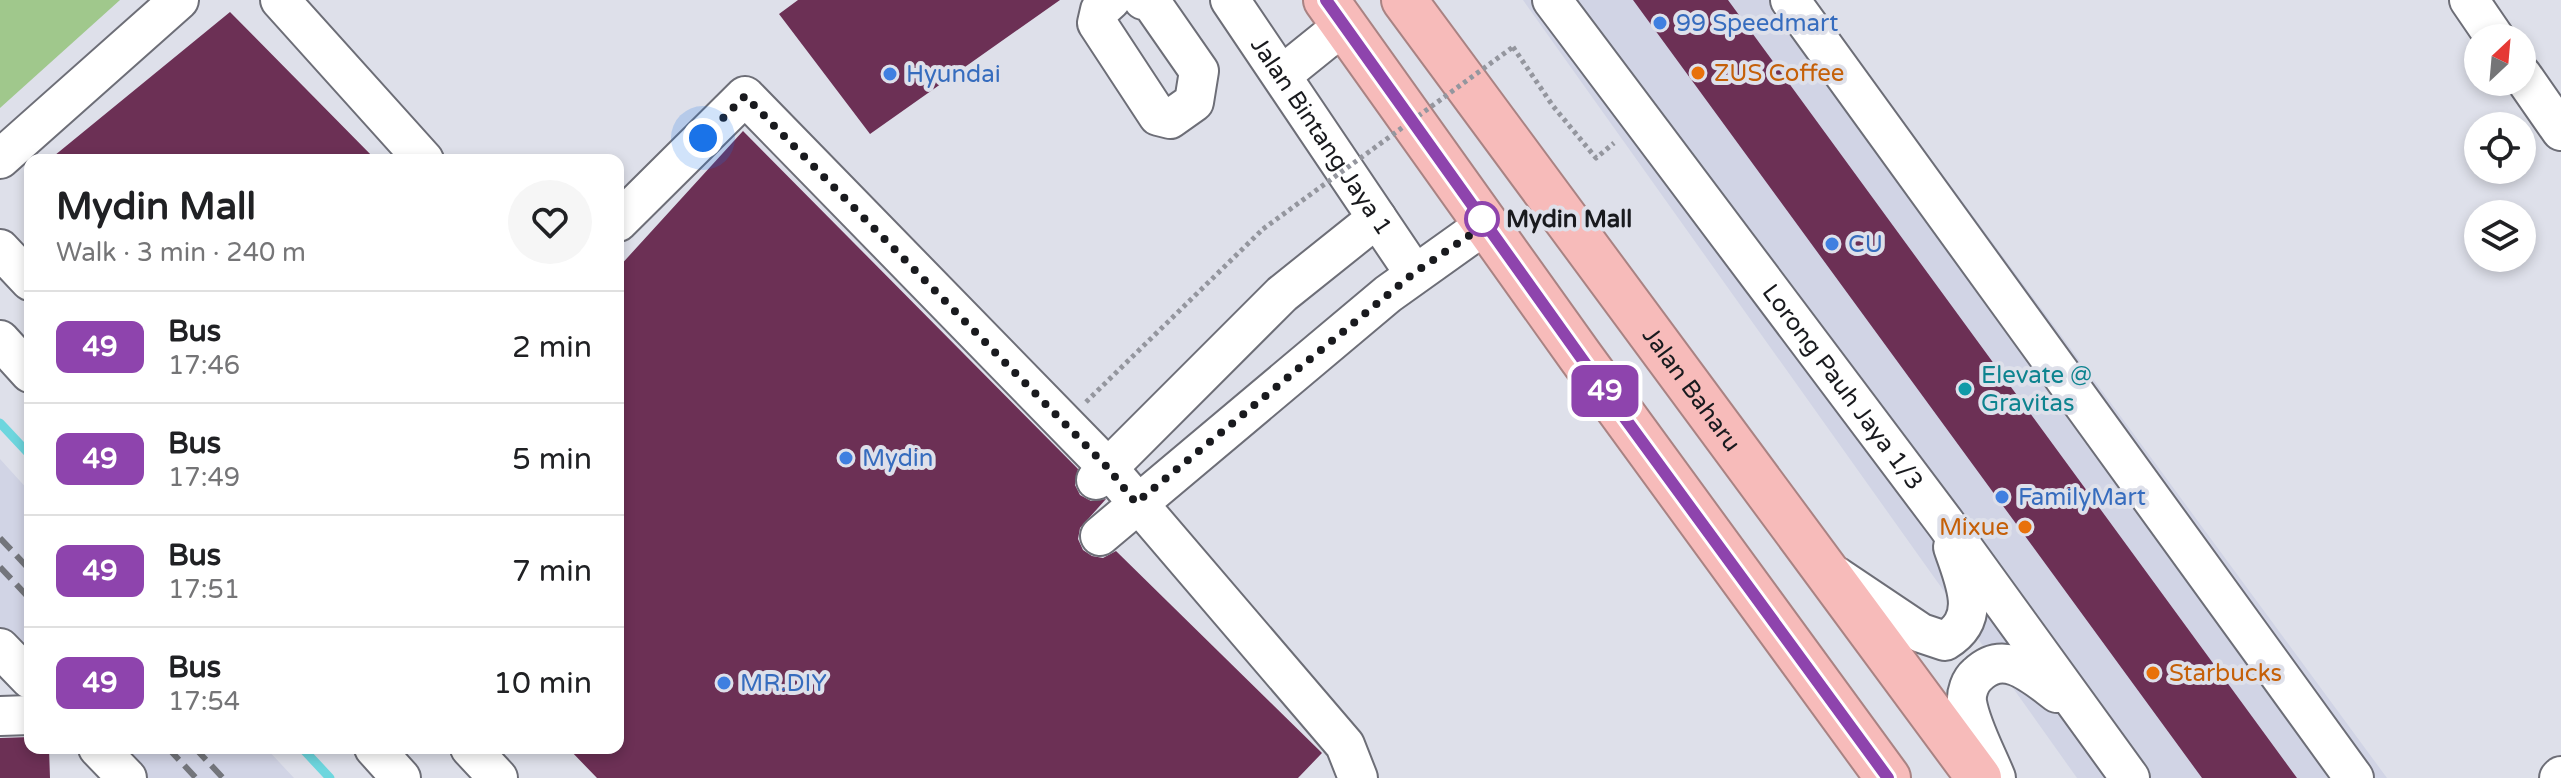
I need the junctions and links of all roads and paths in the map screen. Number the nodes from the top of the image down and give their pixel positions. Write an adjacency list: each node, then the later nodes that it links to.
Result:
1 (179, 0): 17 (street)
2 (280, 0): 16 (street)
3 (1111, 0): 4 (street)
4 (1143, 0)
5 (1230, 0): 12 (street, Jalan Bintang Jaya 1)
6 (1404, 0): 31 (highway, Jalan Baharu)
7 (1552, 0): 29 (street, Lorong Pauh Jaya 1/3)
8 (1790, 0): 48 (street)
9 (2469, 0): 11 (street)
10 (1335, 12): 12 (street); 20 (highway)
11 (2485, 24)
12 (1282, 75): 19 (street, Jalan Bintang Jaya 1)
13 (2536, 95): 14 (street)
14 (2561, 131)
15 (1614, 143): 26 (path, bridge)
16 (419, 154)
17 (0, 159)
18 (624, 216): 26 (street)
19 (1377, 218): 22 (street, Jalan Bintang Jaya 1); 27 (street)
20 (1486, 224): 22 (street); 44 (highway)
21 (0, 249): 23 (street)
22 (1414, 273): 28 (street)
23 (24, 275)
24 (0, 340): 25 (street)
25 (24, 366)
26 (1064, 423): 27 (street)
27 (1101, 474): 28 (street)
28 (1136, 503): 30 (street); 43 (street)
29 (1946, 524): 31 (street); 34 (street, Lorong Pauh Jaya 1/3)
30 (1100, 536)
31 (1827, 570): 45 (highway, Jalan Baharu)
32 (0, 648): 33 (street)
33 (24, 673)
34 (2079, 709): 46 (street); 47 (street, Lorong Pauh Jaya 1/3)
35 (24, 715): 36 (street)
36 (0, 716)
37 (104, 754): 40 (street)
38 (379, 754): 41 (street)
39 (476, 754): 42 (street)
40 (127, 778)
41 (401, 778)
42 (498, 778)
43 (1358, 778)
44 (1888, 778)
45 (1979, 778)
46 (1996, 778)
47 (2130, 778)
48 (2354, 778)

